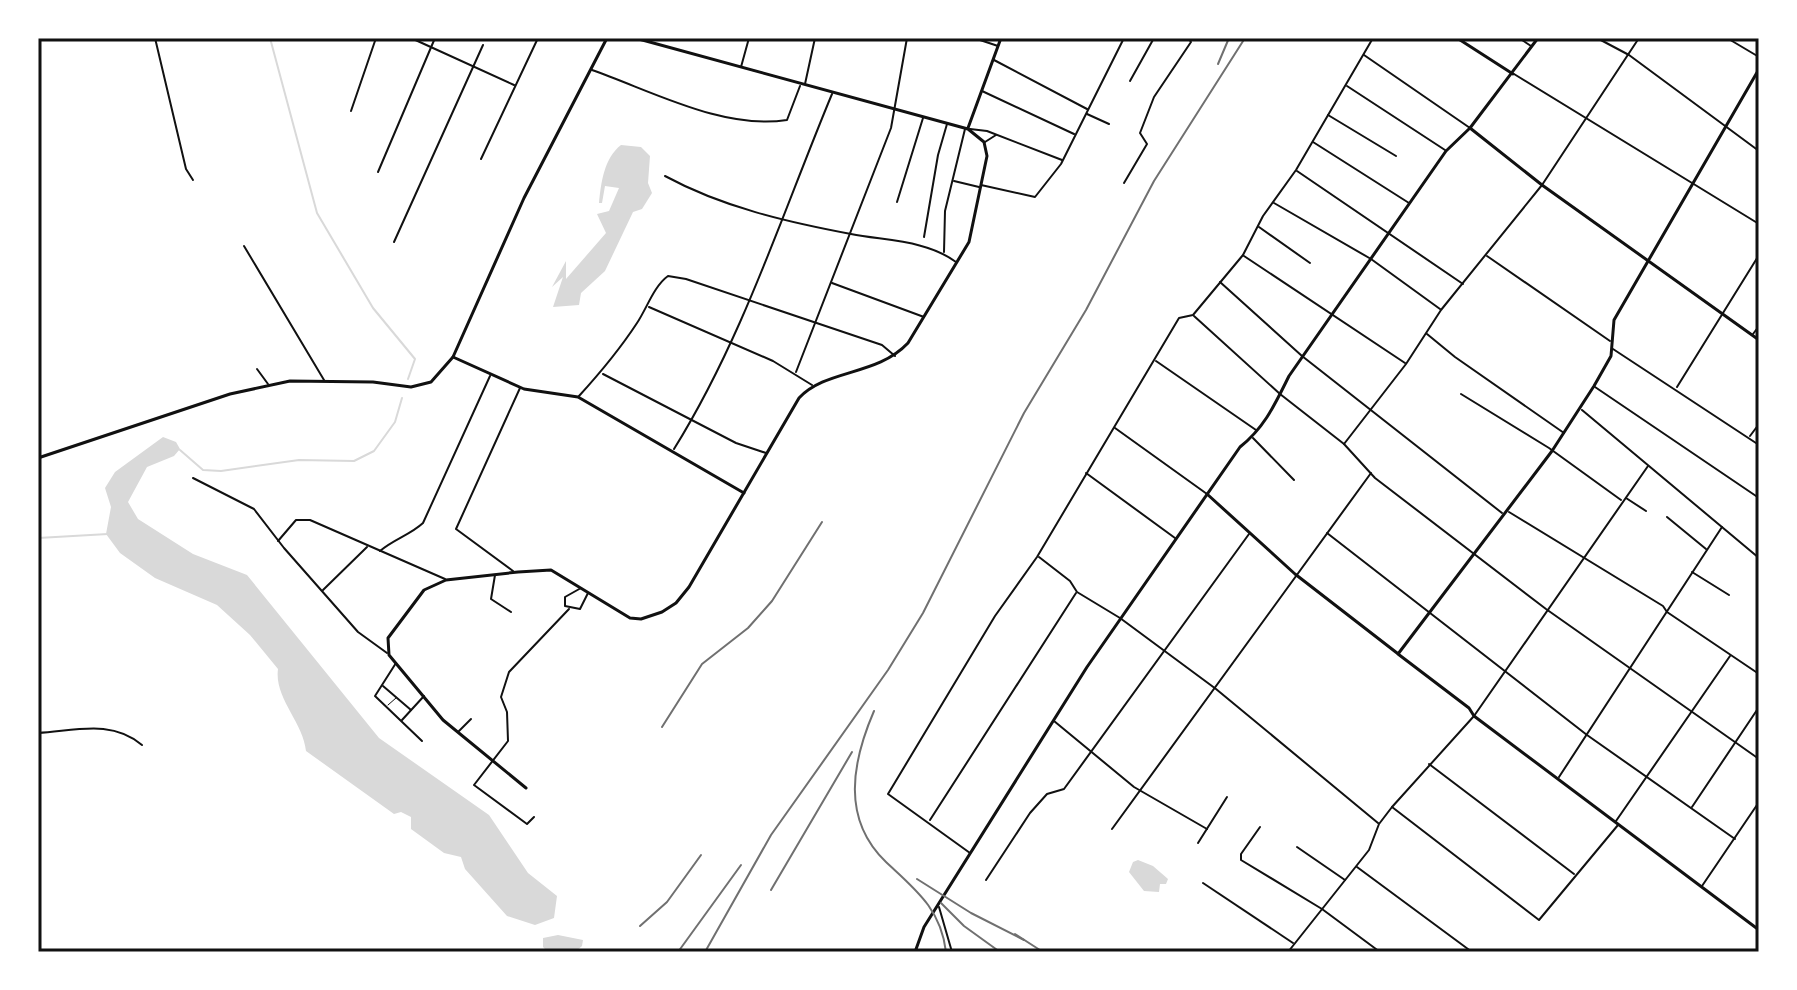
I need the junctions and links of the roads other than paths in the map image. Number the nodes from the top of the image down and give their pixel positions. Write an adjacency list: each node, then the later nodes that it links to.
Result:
1 (155, 38): 66 (street)
2 (376, 38): 44 (street)
3 (411, 38): 24 (street)
4 (435, 38): 24 (street)
5 (538, 38): 37 (street)
6 (607, 38): 33 (street)
7 (635, 38): 32 (street)
8 (749, 38): 32 (street)
9 (815, 38): 38 (street)
10 (907, 38): 43 (street)
11 (974, 38): 25 (street)
12 (1001, 38): 25 (street)
13 (1124, 38): 42 (street)
14 (1154, 38): 36 (street)
15 (1188, 38): 68 (street)
16 (1373, 38): 27 (street)
17 (1457, 38): 35 (street)
18 (1519, 38): 26 (street)
19 (1538, 38): 26 (street)
20 (1597, 38): 28 (street)
21 (1639, 38): 28 (street)
22 (1727, 38): 29 (street)
23 (483, 45): 31 (street)
24 (431, 46): 31 (street); 64 (street)
25 (998, 46): 30 (street)
26 (1532, 46): 35 (street)
27 (1363, 54): 39 (street); 52 (street)
28 (1629, 55): 48 (street); 51 (street)
29 (1759, 57)
30 (992, 60): 40 (street); 42 (street)
31 (473, 66): 37 (street); 81 (street)
32 (741, 68): 38 (street)
33 (591, 69): 38 (street); 111 (street)
34 (1759, 69): 51 (street)
35 (1513, 74): 48 (street); 52 (street)
36 (1130, 81)
37 (515, 85): 61 (street)
38 (802, 85): 41 (street)
39 (1346, 85): 46 (street); 58 (street)
40 (981, 91): 53 (street); 55 (street)
41 (832, 94): 43 (street); 75 (street)
42 (1088, 109): 45 (street)
43 (895, 110): 47 (street); 79 (street)
44 (351, 111)
45 (1085, 114): 50 (street); 55 (street)
46 (1327, 115): 57 (street); 60 (street)
47 (923, 118): 49 (street); 72 (street)
48 (1586, 119): 69 (street); 70 (street)
49 (947, 124): 53 (street); 80 (street)
50 (1109, 124)
51 (1726, 124): 59 (street); 69 (street)
52 (1470, 128): 58 (street); 70 (street)
53 (966, 129): 54 (street); 56 (street); 67 (street)
54 (997, 134): 56 (street); 62 (street)
55 (1074, 134): 62 (street)
56 (984, 142): 71 (street)
57 (1313, 142): 63 (street); 74 (street)
58 (1446, 151): 74 (street)
59 (1759, 151)
60 (1396, 156)
61 (481, 159)
62 (1063, 160): 71 (street)
63 (1296, 170): 73 (street); 78 (street)
64 (378, 172)
65 (665, 176): 75 (street)
66 (193, 180)
67 (953, 180): 71 (street); 83 (street)
68 (1124, 183)
69 (1691, 183): 76 (street); 88 (street)
70 (1542, 185): 86 (street); 88 (street)
71 (981, 186): 89 (street)
72 (897, 202)
73 (1273, 203): 77 (street); 87 (street)
74 (1410, 203): 78 (street)
75 (785, 218): 79 (street); 94 (street)
76 (1759, 224)
77 (1258, 227): 84 (street); 90 (street)
78 (1390, 233): 87 (street); 93 (street)
79 (851, 234): 83 (street); 92 (street)
80 (924, 237)
81 (394, 242)
82 (244, 246): 118 (street)
83 (944, 253): 89 (street)
84 (1243, 255): 91 (street); 99 (street)
85 (1759, 255): 98 (street)
86 (1486, 256): 93 (street); 106 (street)
87 (1371, 259): 96 (street); 99 (street)
88 (1646, 260): 98 (street); 106 (street)
89 (957, 263): 100 (street)
90 (1310, 263)
91 (1219, 281): 97 (street); 110 (street)
92 (832, 283): 100 (street); 101 (street)
93 (1463, 284): 96 (street)
94 (749, 300): 95 (street); 101 (street); 107 (street)
95 (648, 306): 107 (street); 116 (street)
96 (1441, 310): 103 (street)
97 (1193, 315): 112 (street); 124 (street)
98 (1723, 315): 104 (street); 123 (street)
99 (1331, 316): 110 (street); 113 (street)
100 (925, 317): 109 (street)
101 (814, 323): 109 (street); 115 (street)
102 (1759, 326): 104 (street)
103 (1427, 333): 113 (street); 133 (street)
104 (1753, 335): 105 (street)
105 (1759, 340)
106 (1610, 341): 108 (street)
107 (731, 343): 115 (street); 129 (street)
108 (1611, 348): 121 (street); 123 (street)
109 (895, 356): 120 (street)
110 (1302, 356): 124 (street); 128 (street)
111 (453, 357): 117 (street); 118 (street)
112 (1155, 361): 131 (street); 132 (street)
113 (1406, 364): 128 (street)
114 (257, 369): 119 (street)
115 (796, 372): 120 (street)
116 (601, 373): 126 (street); 129 (street)
117 (491, 374): 122 (street); 162 (street)
118 (324, 380): 119 (street)
119 (268, 386): 141 (street)
120 (813, 386): 140 (street)
121 (1594, 386): 127 (street); 150 (street)
122 (520, 387): 126 (street); 168 (street)
123 (1676, 388): 135 (street)
124 (1280, 394): 132 (street); 136 (street)
125 (1461, 394): 139 (street)
126 (578, 397): 138 (street)
127 (1580, 409): 133 (street); 142 (street)
128 (1370, 411): 136 (street); 153 (street)
129 (693, 419): 138 (street); 140 (street)
130 (1759, 424): 135 (street)
131 (1114, 427): 143 (street); 148 (street)
132 (1258, 432): 134 (street)
133 (1564, 433): 139 (street)
134 (1252, 437): 146 (street); 148 (street)
135 (1749, 437): 137 (street)
136 (1344, 444): 144 (street)
137 (1759, 445)
138 (673, 450): 147 (street)
139 (1552, 451): 151 (street); 153 (street)
140 (767, 453): 147 (street)
141 (38, 458)
142 (1648, 466): 149 (street); 155 (street)
143 (1085, 472): 158 (street); 164 (street)
144 (1372, 472): 156 (street); 163 (street)
145 (193, 478): 159 (street)
146 (1294, 480)
147 (744, 493): 174 (street)
148 (1207, 494): 157 (street); 158 (street)
149 (1625, 497): 151 (street); 152 (street)
150 (1759, 498)
151 (1622, 501): 165 (street)
152 (1646, 511)
153 (1505, 512): 163 (street); 165 (street)
154 (1667, 517): 161 (street)
155 (1722, 527): 161 (street); 166 (street)
156 (1327, 533): 170 (street); 181 (street)
157 (1249, 534): 170 (street); 183 (street)
158 (1175, 538): 182 (street)
159 (278, 541): 160 (street); 173 (street)
160 (368, 545): 162 (street); 173 (street)
161 (1707, 549): 167 (street)
162 (380, 551): 171 (street)
163 (1474, 554): 178 (street); 181 (street)
164 (1037, 557): 175 (street); 222 (street)
165 (1585, 558): 178 (street); 180 (street)
166 (1759, 558)
167 (1691, 571): 176 (street); 180 (street)
168 (514, 572): 169 (street); 172 (street)
169 (496, 574): 171 (street); 179 (street)
170 (1295, 574): 184 (street); 192 (street)
171 (446, 580): 185 (street)
172 (582, 587): 174 (street); 177 (street)
173 (322, 591): 185 (street)
174 (588, 592): 177 (street)
175 (1077, 592): 182 (street); 222 (street)
176 (1729, 595)
177 (569, 609): 211 (street)
178 (1546, 609): 188 (street); 189 (street)
179 (511, 612)
180 (1667, 612): 186 (street); 188 (street)
181 (1431, 613): 184 (street); 189 (street)
182 (1120, 618): 183 (street); 201 (street)
183 (1164, 649): 192 (street); 209 (street)
184 (1398, 654): 199 (street)
185 (389, 655): 187 (street)
186 (1731, 655): 190 (street); 198 (street)
187 (396, 663): 191 (street); 193 (street)
188 (1629, 668): 198 (street); 205 (street)
189 (1503, 671): 199 (street); 205 (street)
190 (1759, 674)
191 (383, 686): 194 (street); 195 (street)
192 (1213, 687): 216 (street); 224 (street)
193 (424, 695): 197 (street); 203 (street)
194 (396, 697): 195 (lane); 197 (street)
195 (387, 707): 202 (street)
196 (1759, 707): 207 (street)
197 (411, 710): 202 (street)
198 (1690, 710): 207 (street); 214 (street)
199 (1474, 716): 212 (street); 213 (street)
200 (471, 719): 203 (street)
201 (1053, 720): 209 (street); 231 (street)
202 (401, 721): 206 (street)
203 (458, 732): 211 (street)
204 (38, 733): 208 (street)
205 (1587, 735): 213 (street); 214 (street)
206 (422, 741)
207 (1736, 742): 210 (street); 220 (street)
208 (142, 745)
209 (1089, 750): 216 (street); 234 (street)
210 (1759, 759)
211 (494, 762): 215 (street); 221 (street)
212 (1428, 763): 219 (street); 233 (street)
213 (1558, 778): 223 (street)
214 (1646, 778): 220 (street); 223 (street)
215 (526, 788)
216 (1139, 789): 226 (street); 227 (street)
217 (1227, 797): 227 (street)
218 (1759, 802): 228 (street)
219 (1392, 807): 224 (street); 233 (street)
220 (1691, 808): 228 (street)
221 (534, 817)
222 (929, 821): 231 (street)
223 (1618, 822): 233 (street); 237 (street)
224 (1379, 824): 232 (street)
225 (1260, 827): 239 (street)
226 (1112, 829)
227 (1207, 829): 229 (street)
228 (1735, 839): 237 (street)
229 (1198, 843)
230 (1297, 847): 235 (street)
231 (971, 854): 238 (street)
232 (1357, 867): 235 (street); 246 (street)
233 (1576, 875)
234 (986, 880)
235 (1346, 881): 239 (street)
236 (1203, 883): 241 (street)
237 (1702, 886): 240 (street)
238 (938, 906): 242 (street); 243 (street)
239 (1322, 909): 241 (street); 245 (street)
240 (1759, 930)
241 (1294, 944): 244 (street)
242 (915, 952)
243 (952, 952)
244 (1288, 952)
245 (1380, 952)
246 (1472, 952)

